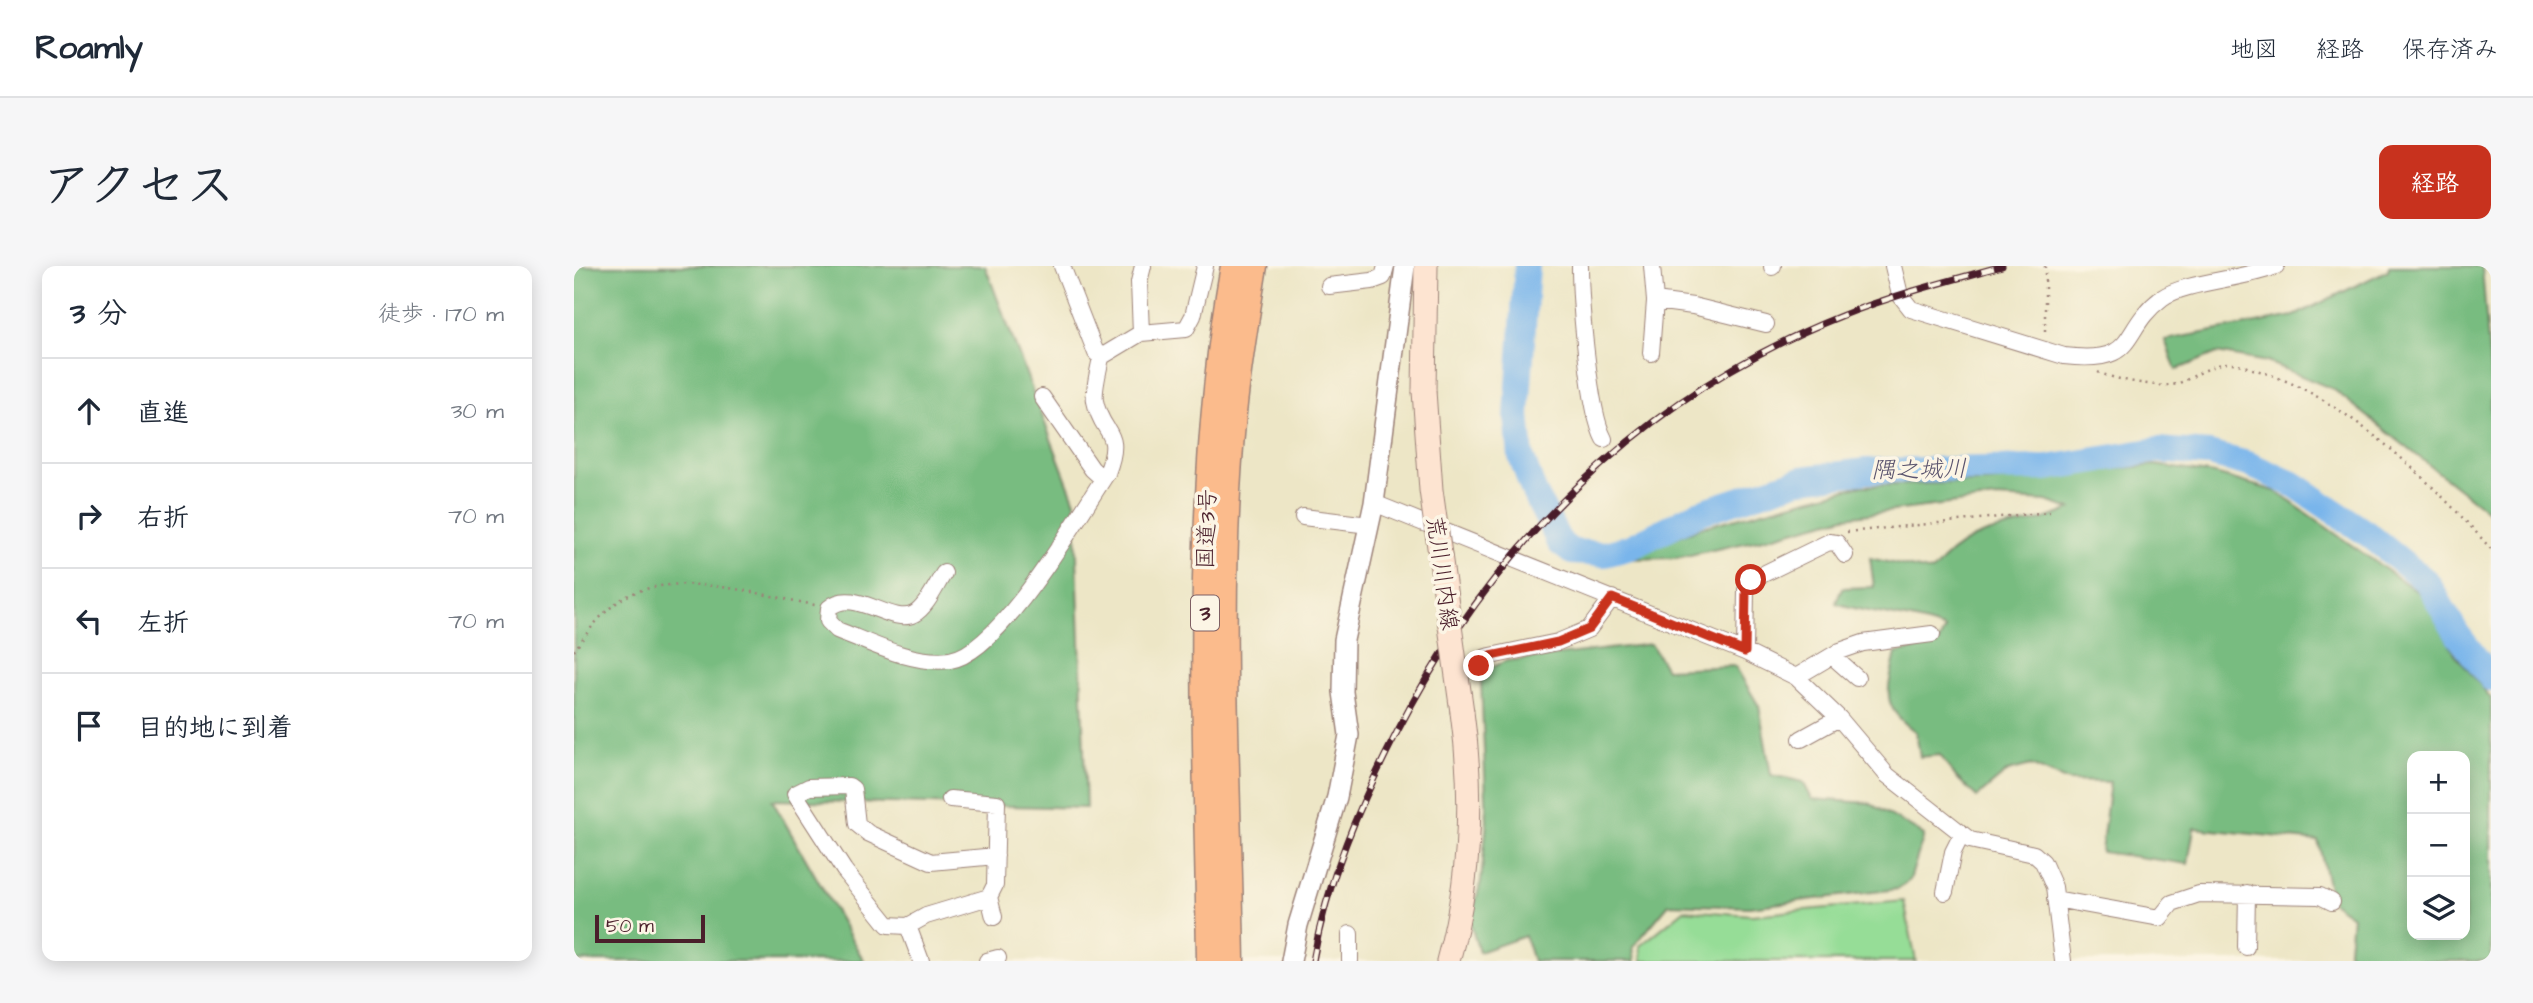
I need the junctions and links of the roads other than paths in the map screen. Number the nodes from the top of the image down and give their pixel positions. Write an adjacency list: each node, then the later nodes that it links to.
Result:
1 (1062, 266): 18 (street)
2 (1143, 266): 16 (street)
3 (1205, 266): 16 (street)
4 (1234, 266): 49 (highway, 国道3号 / 3)
5 (1254, 266): 50 (highway, 国道3号 / 3)
6 (1386, 266): 13 (street)
7 (1405, 266): 22 (street)
8 (1426, 266): 53 (main road, 荒川川内線, bridge)
9 (1580, 266): 20 (street)
10 (1652, 266): 14 (street)
11 (1893, 266): 12 (street)
12 (2276, 266)
13 (1329, 286)
14 (1655, 301): 15 (street); 17 (street)
15 (1766, 324)
16 (1141, 333): 18 (street)
17 (1651, 352)
18 (1101, 357): 21 (street)
19 (1042, 397): 21 (street)
20 (1604, 439)
21 (1103, 479): 26 (street)
22 (1374, 503): 24 (street); 27 (street)
23 (1303, 517): 24 (street)
24 (1369, 525): 51 (street)
25 (1845, 555): 29 (street)
26 (944, 573)
27 (1612, 598): 29 (street); 31 (street)
28 (1932, 635): 30 (street)
29 (1745, 652): 32 (street)
30 (1832, 656): 32 (street); 33 (street)
31 (1479, 666)
32 (1796, 677): 34 (street)
33 (1857, 678)
34 (1839, 718): 35 (street); 37 (street)
35 (1801, 739)
36 (950, 799): 38 (street)
37 (1962, 834): 39 (street); 42 (street)
38 (996, 856): 41 (street); 45 (street)
39 (1945, 892)
40 (2247, 893): 42 (street); 43 (street); 47 (street)
41 (989, 897): 44 (street); 45 (street)
42 (2055, 899): 54 (street)
43 (2332, 902)
44 (994, 917)
45 (908, 926): 48 (street)
46 (1350, 934): 52 (street)
47 (2246, 947)
48 (921, 961)
49 (1210, 961)
50 (1231, 961)
51 (1291, 961)
52 (1350, 961)
53 (1448, 961)
54 (2063, 961)

